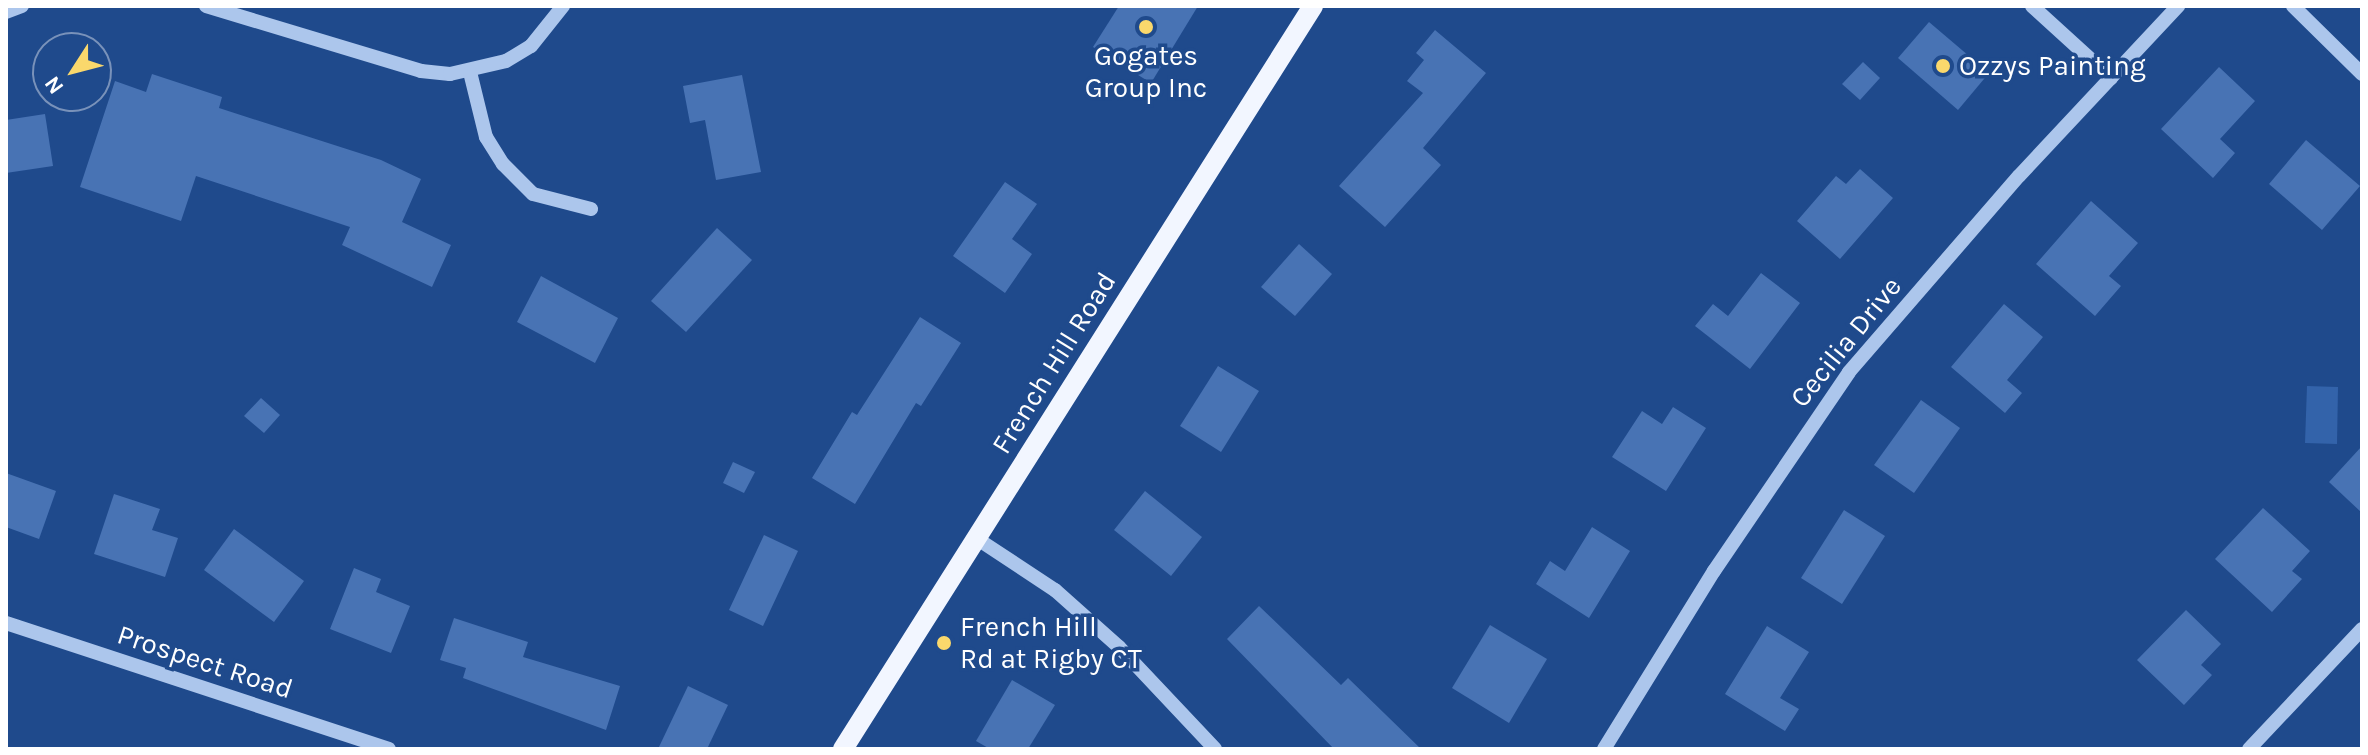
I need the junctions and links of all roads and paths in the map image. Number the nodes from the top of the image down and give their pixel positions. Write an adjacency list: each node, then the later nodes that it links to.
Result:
1 (22, 6): 8 (street)
2 (206, 6): 9 (street)
3 (563, 6): 9 (street)
4 (1313, 6): 13 (main road, French Hill Road)
5 (2032, 6): 11 (street)
6 (2178, 6): 11 (street, Cecilia Drive)
7 (2293, 6): 10 (street)
8 (6, 12)
9 (470, 72): 12 (street)
10 (2362, 74)
11 (2111, 78): 19 (street, Cecilia Drive)
12 (591, 209)
13 (976, 538): 17 (main road, French Hill Road); 18 (street)
14 (6, 623): 16 (street, Prospect Road)
15 (2362, 629): 20 (street)
16 (389, 749)
17 (843, 749)
18 (1215, 749)
19 (1604, 749)
20 (2249, 749)

